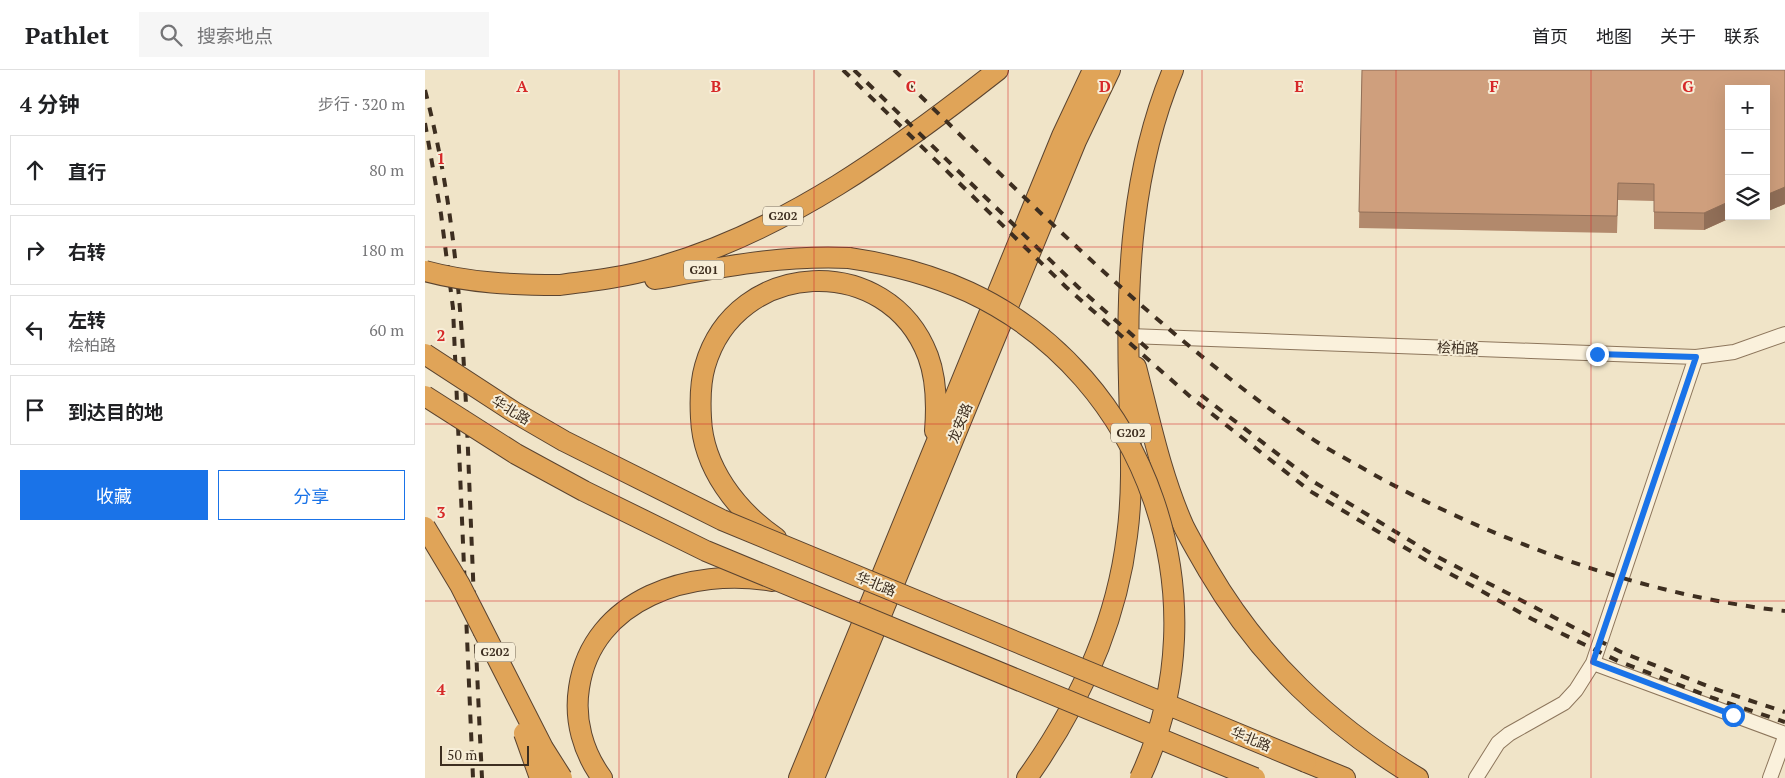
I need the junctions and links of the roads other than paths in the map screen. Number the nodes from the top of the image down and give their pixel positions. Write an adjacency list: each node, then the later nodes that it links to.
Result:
1 (998, 70): 6 (highway, G202)
2 (1093, 70): 12 (highway, 龙安路)
3 (1110, 70): 25 (highway, 龙安路)
4 (1173, 70): 8 (highway, G202)
5 (425, 271): 6 (highway, G201, bridge)
6 (559, 285): 27 (highway, G201, bridge)
7 (1785, 334): 10 (street, 桧柏路)
8 (1129, 336): 10 (street, 桧柏路); 26 (highway, G202); 30 (highway)
9 (425, 354): 15 (highway, 华北路, bridge)
10 (1696, 357): 17 (street)
11 (425, 396): 16 (highway, bridge)
12 (929, 460): 15 (highway, bridge); 19 (highway, 龙安路)
13 (425, 527): 21 (highway, G202, bridge)
14 (425, 534): 20 (highway, bridge)
15 (795, 550): 29 (highway, 华北路, bridge)
16 (787, 584): 22 (highway, bridge); 28 (highway, bridge)
17 (1593, 662): 18 (street); 31 (street)
18 (1785, 736): 32 (street)
19 (814, 740): 23 (highway); 24 (highway, 龙安路)
20 (540, 778)
21 (562, 778)
22 (602, 778)
23 (788, 778)
24 (799, 778)
25 (814, 778)
26 (1027, 778)
27 (1140, 778)
28 (1255, 778)
29 (1345, 778)
30 (1418, 778)
31 (1476, 778)
32 (1770, 778)

